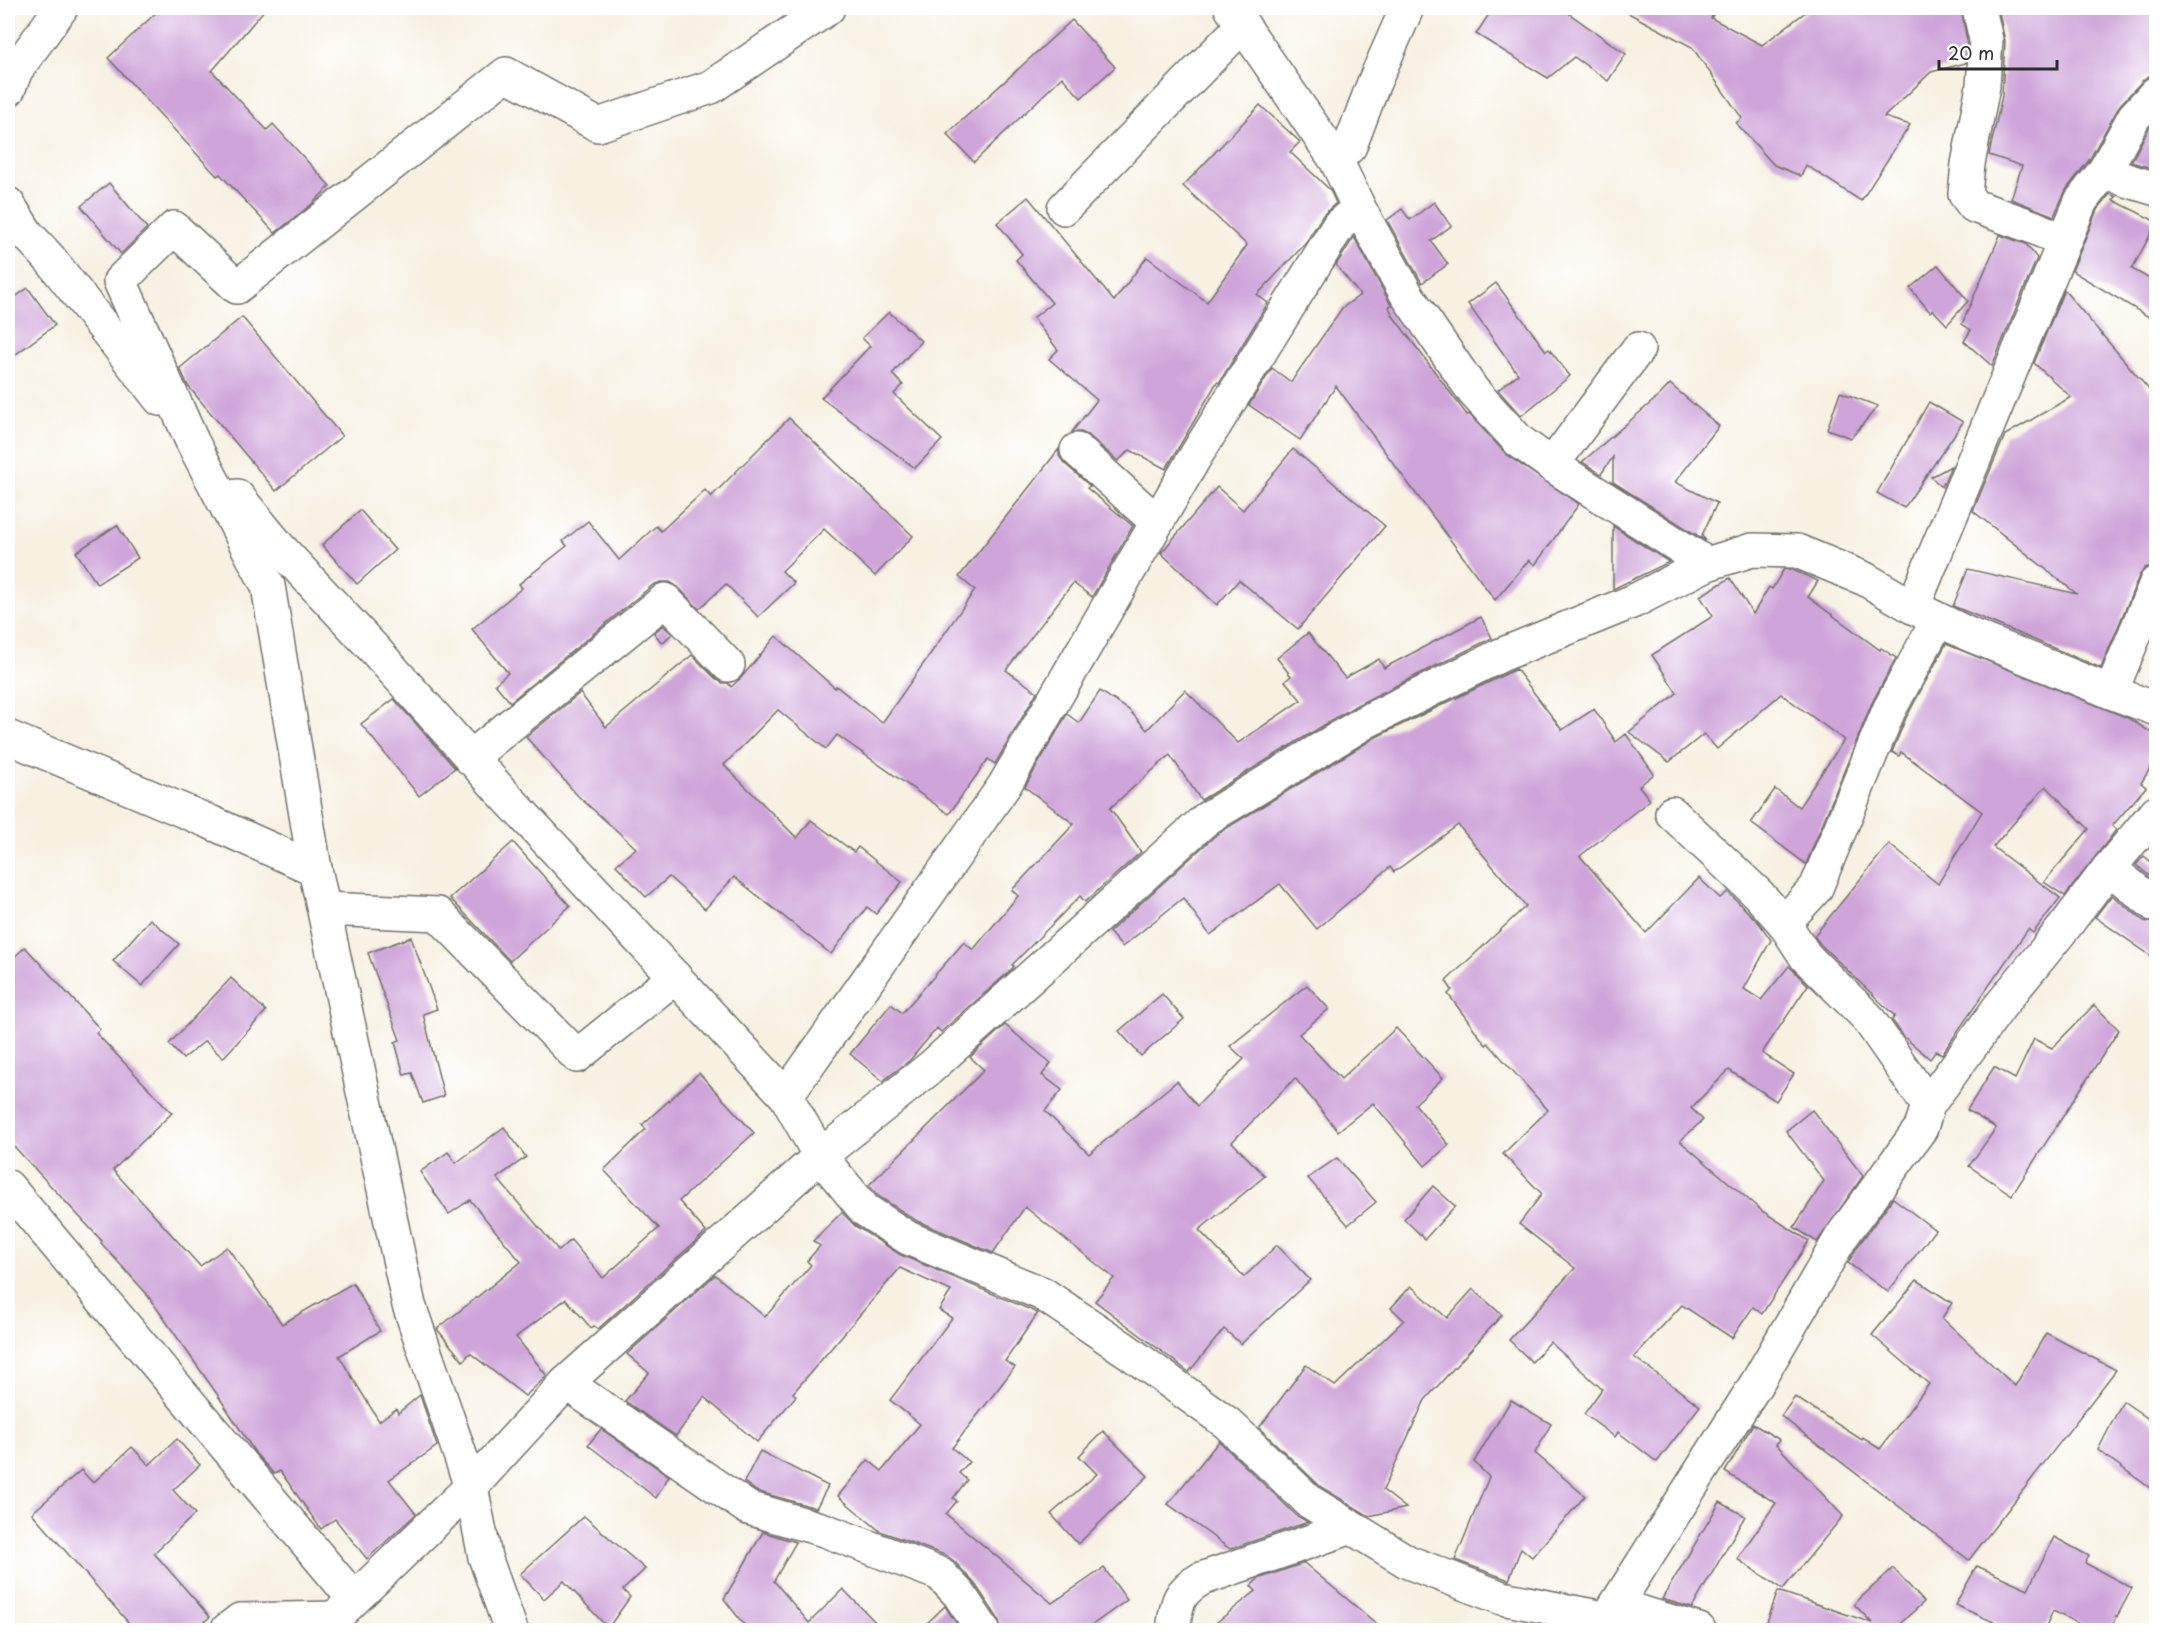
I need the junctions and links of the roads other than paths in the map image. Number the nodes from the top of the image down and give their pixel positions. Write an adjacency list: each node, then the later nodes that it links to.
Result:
1 (61, 8): 6 (street)
2 (828, 8): 16 (street)
3 (1407, 8): 8 (street)
4 (1979, 8): 14 (street)
5 (1237, 16): 8 (street); 12 (street)
6 (8, 90)
7 (2157, 93): 9 (street)
8 (1336, 160): 13 (street)
9 (2105, 170): 10 (street); 14 (street)
10 (2157, 189)
11 (8, 208): 16 (street)
12 (1064, 208)
13 (1359, 208): 18 (street); 19 (street)
14 (2064, 241): 22 (street)
15 (1638, 349): 18 (street)
16 (192, 441): 27 (street); 31 (street)
17 (1077, 450): 19 (street)
18 (1552, 465): 20 (street)
19 (1157, 522): 36 (street)
20 (1707, 564): 22 (street); 38 (street)
21 (2157, 583): 24 (street)
22 (1926, 614): 24 (street); 34 (street)
23 (728, 665): 27 (street)
24 (2111, 692): 25 (street)
25 (2157, 708)
26 (8, 737): 31 (street)
27 (470, 758): 35 (street)
28 (1672, 813): 34 (street)
29 (2157, 813): 30 (street)
30 (2109, 868): 32 (street); 37 (street)
31 (315, 869): 33 (street)
32 (2157, 906)
33 (325, 909): 35 (street); 41 (street)
34 (1784, 923): 37 (street)
35 (675, 977): 36 (street)
36 (786, 1096): 38 (street)
37 (1928, 1106): 44 (street)
38 (820, 1156): 40 (street); 42 (street)
39 (8, 1187): 43 (street)
40 (566, 1383): 41 (street); 47 (street)
41 (471, 1488): 43 (street); 46 (street)
42 (1352, 1527): 44 (street); 48 (street)
43 (337, 1616): 45 (street)
44 (1608, 1618): 49 (street)
45 (227, 1630)
46 (511, 1630)
47 (983, 1630)
48 (1173, 1630)
49 (1700, 1630)

